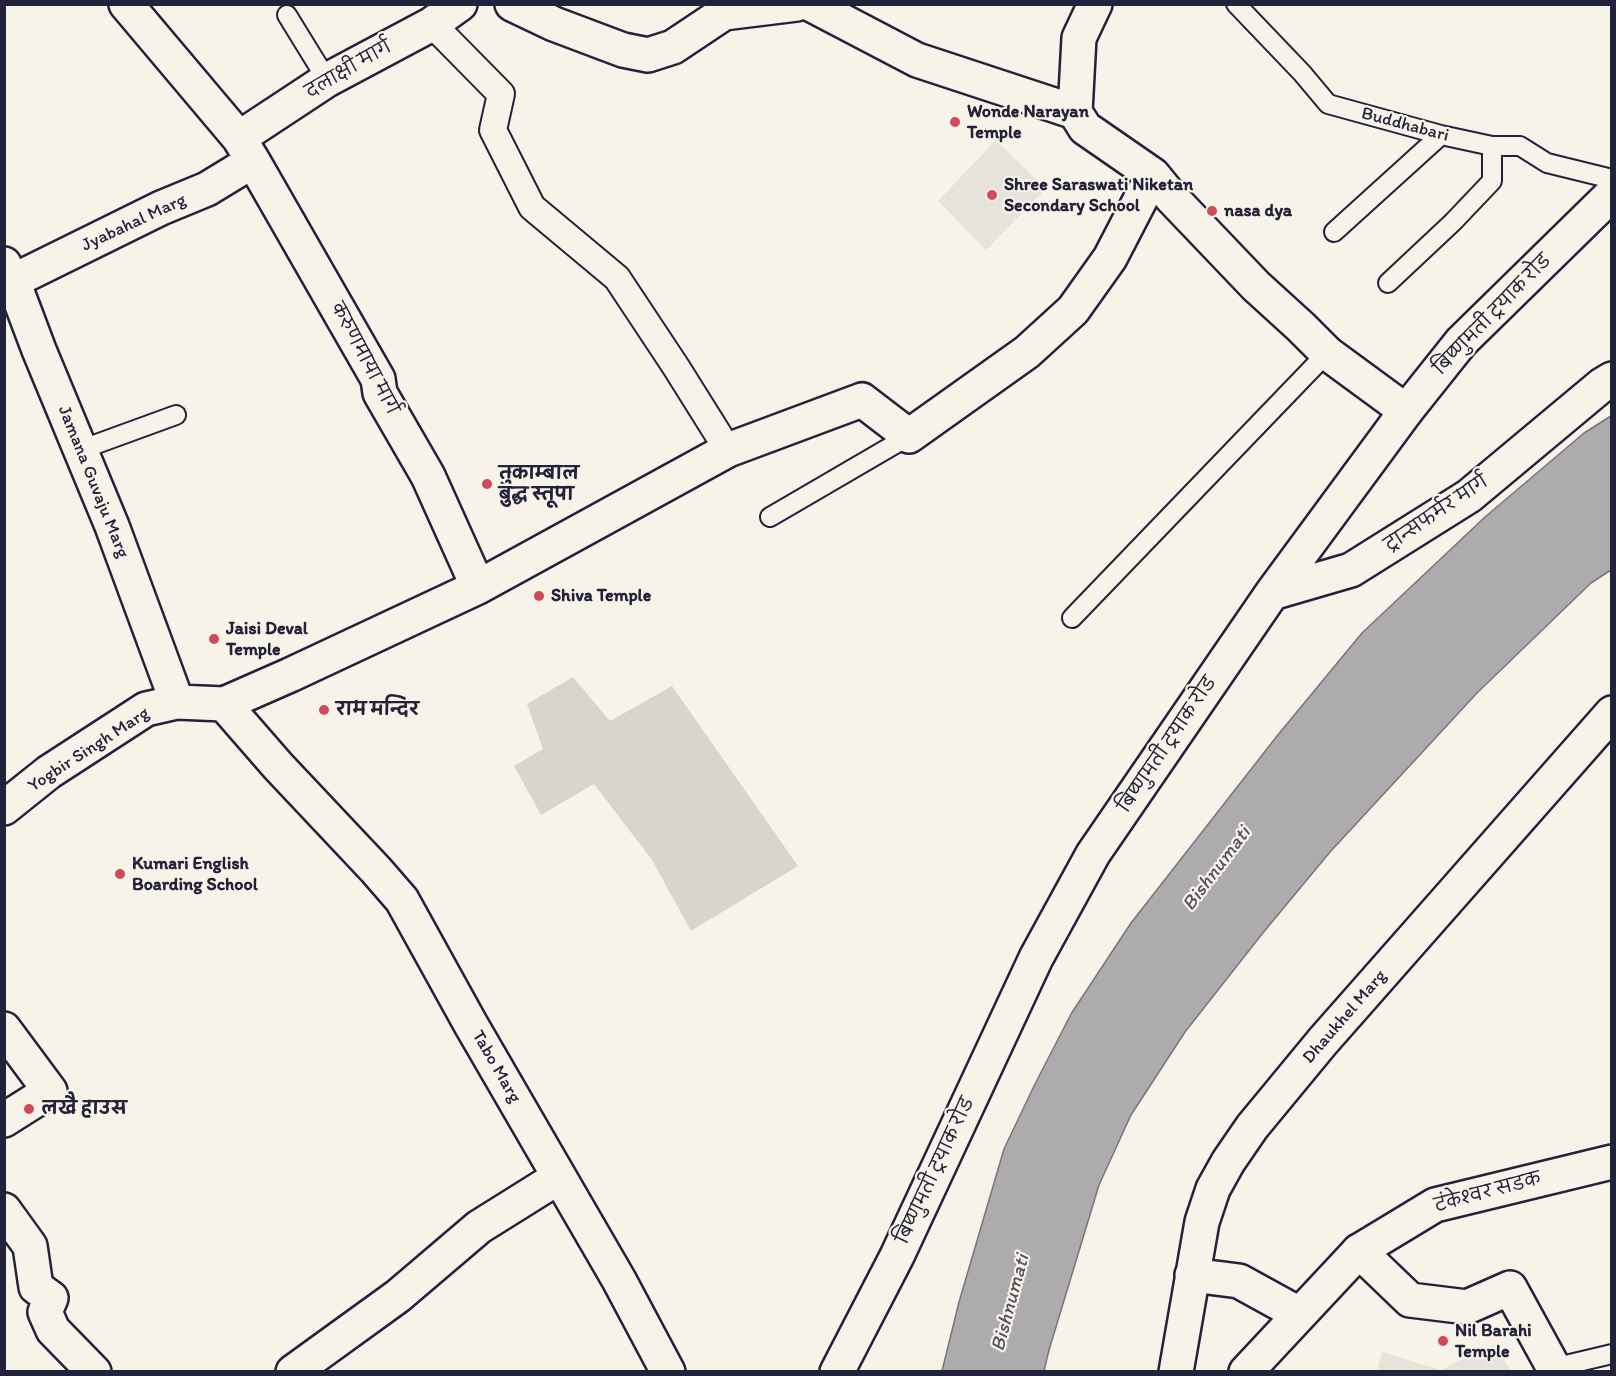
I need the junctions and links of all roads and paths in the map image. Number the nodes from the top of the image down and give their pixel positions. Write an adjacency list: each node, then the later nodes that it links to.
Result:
1 (126, 4): 14 (street, करुणमाया मार्ग)
2 (460, 4): 9 (street, दलाक्षी मार्ग)
3 (512, 4): 4 (street)
4 (797, 4)
5 (810, 4): 11 (street)
6 (1095, 4): 11 (street)
7 (1236, 4): 12 (lane, Buddhabari)
8 (287, 15): 10 (lane)
9 (432, 24): 10 (street, दलाक्षी मार्ग); 27 (street)
10 (327, 80): 14 (street, दलाक्षी मार्ग)
11 (1075, 112): 15 (street)
12 (1442, 135): 13 (lane, Buddhabari); 18 (lane)
13 (1492, 146): 16 (lane, Buddhabari); 20 (lane)
14 (246, 149): 19 (street, Jyabahal Marg); 29 (street, करुणमाया मार्ग)
15 (1153, 175): 21 (street); 25 (street)
16 (1611, 179)
17 (1611, 194): 23 (street, बिष्णुमती ट्रयाक रोड)
18 (1334, 231)
19 (9, 273): 26 (street, Jamana Guvaju Marg)
20 (1388, 283)
21 (1328, 353): 23 (street); 31 (lane)
22 (1611, 379): 30 (street, ट्रान्सफर्मर मार्ग)
23 (1406, 411): 30 (street, बिष्णुमती ट्रयाक रोड)
24 (176, 415): 26 (lane)
25 (909, 436): 27 (street); 28 (lane)
26 (80, 450): 32 (street, Jamana Guvaju Marg)
27 (729, 450): 29 (street)
28 (770, 517)
29 (478, 587): 33 (street)
30 (1272, 593): 49 (street, बिष्णुमती ट्रयाक रोड)
31 (1072, 618)
32 (177, 702): 33 (street, Yogbir Singh Marg); 35 (street, Yogbir Singh Marg)
33 (224, 704): 39 (street, Tabo Marg)
34 (1611, 713): 42 (street, Dhaukhel Marg)
35 (4, 808)
36 (4, 1029): 37 (street)
37 (4, 1120)
38 (1611, 1162): 41 (street, टंकेश्वर सडक)
39 (559, 1176): 47 (street); 48 (street, Tabo Marg)
40 (4, 1209): 46 (street)
41 (1359, 1251): 43 (street, टंकेश्वर सडक); 45 (street)
42 (1192, 1275): 43 (street); 50 (street, Dhaukhel Marg)
43 (1299, 1314): 51 (street, टंकेश्वर सडक)
44 (1611, 1354): 45 (lane)
45 (1555, 1370)
46 (94, 1371)
47 (293, 1371)
48 (668, 1371)
49 (837, 1371)
50 (1176, 1371)
51 (1246, 1371)

